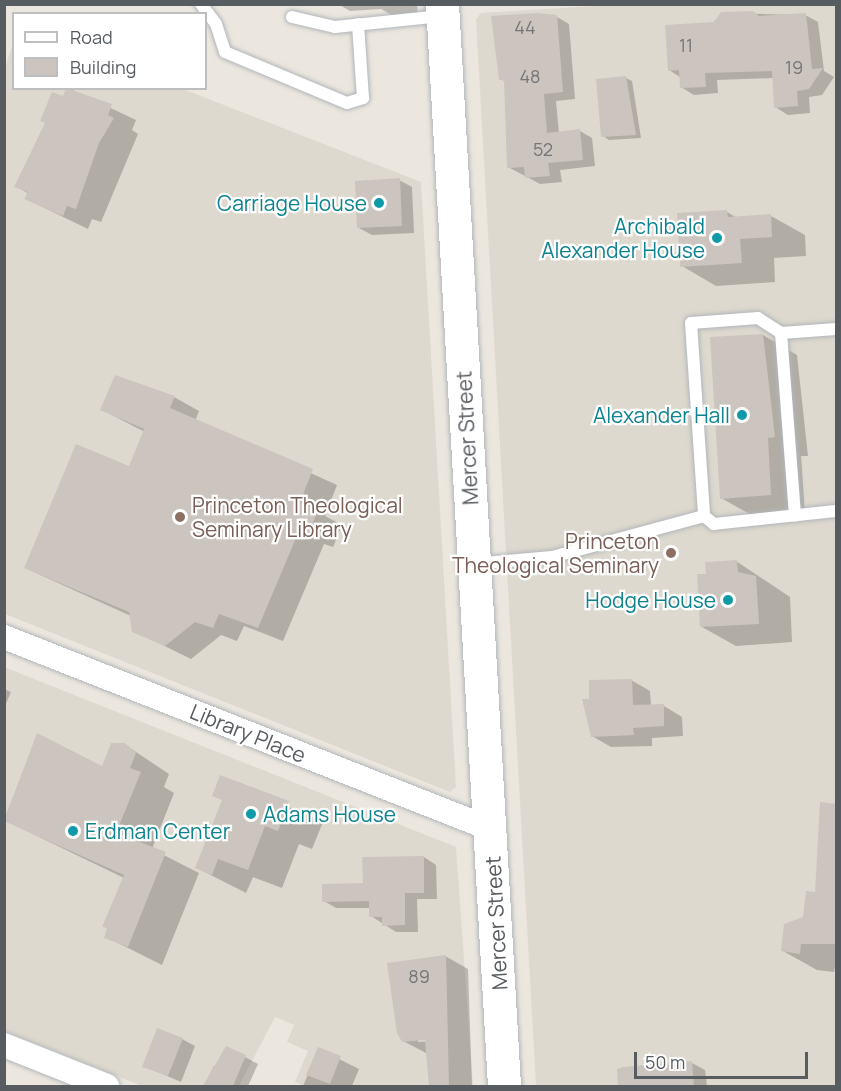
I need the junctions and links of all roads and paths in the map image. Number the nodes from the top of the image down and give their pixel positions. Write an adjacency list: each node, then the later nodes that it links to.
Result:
1 (201, 4): 4 (lane)
2 (442, 10): 4 (lane); 10 (main road, Mercer Street)
3 (292, 16): 4 (lane)
4 (358, 24)
5 (837, 329): 6 (lane)
6 (781, 333): 8 (lane); 9 (lane)
7 (837, 511): 8 (lane)
8 (795, 515): 9 (lane)
9 (704, 516): 10 (lane)
10 (474, 564): 12 (main road, Mercer Street)
11 (4, 637): 12 (street, Library Place)
12 (491, 829): 15 (main road, Mercer Street)
13 (4, 1045): 14 (street)
14 (107, 1086)
15 (504, 1086)

